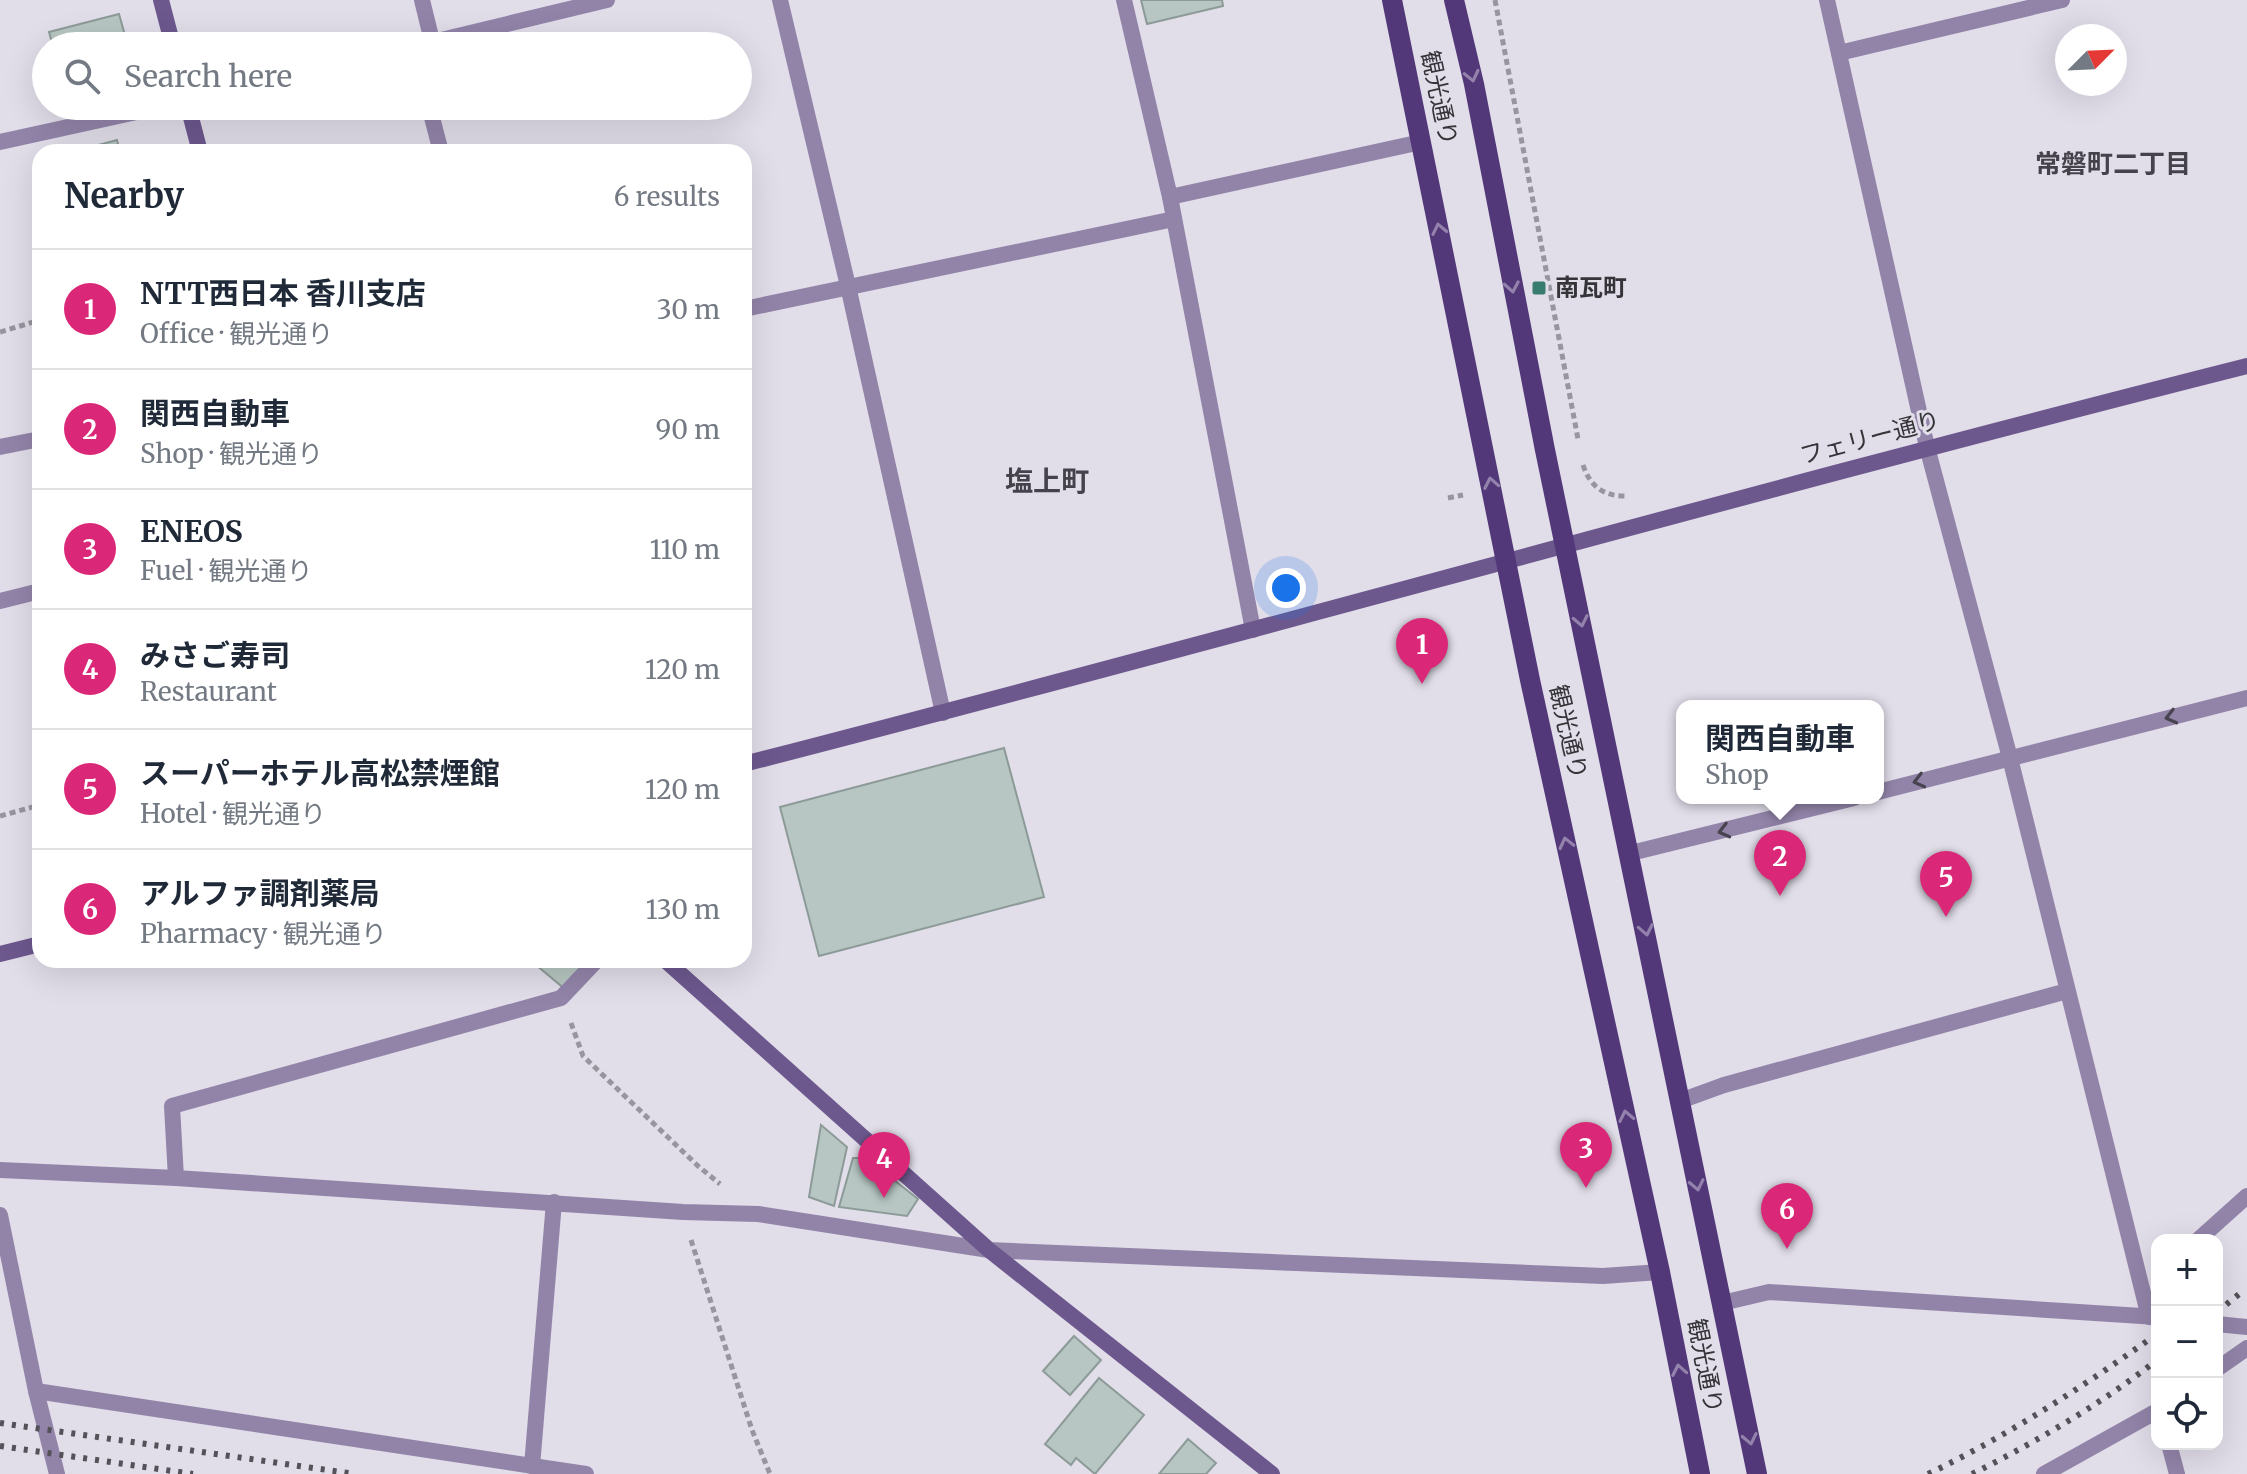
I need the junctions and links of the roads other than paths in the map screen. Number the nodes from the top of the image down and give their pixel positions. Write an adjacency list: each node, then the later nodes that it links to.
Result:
1 (161, 0): 11 (street)
2 (422, 0): 12 (street)
3 (607, 0): 10 (street)
4 (780, 0): 24 (street)
5 (1124, 0): 22 (street)
6 (1392, 0): 19 (main road, 観光通り)
7 (1454, 0): 30 (main road, 観光通り, one-way to 30)
8 (1827, 0): 14 (street)
9 (2062, 0): 14 (street)
10 (548, 7): 13 (street)
11 (169, 32)
12 (430, 32)
13 (463, 32)
14 (1839, 53): 29 (street)
15 (100, 120): 18 (street)
16 (192, 120): 20 (street)
17 (433, 120): 21 (street)
18 (0, 142)
19 (1421, 142): 22 (street); 31 (main road, 観光通り, one-way to 19)
20 (198, 144)
21 (439, 144)
22 (1170, 197): 23 (street)
23 (1174, 219): 24 (street); 34 (street)
24 (848, 286): 25 (street); 36 (street)
25 (752, 307)
26 (2247, 366): 29 (street, フェリー通り)
27 (32, 441): 28 (street)
28 (0, 447)
29 (1927, 447): 30 (street, フェリー通り); 37 (street)
30 (1565, 545): 31 (street, フェリー通り); 41 (main road, 観光通り, one-way to 41)
31 (1506, 560): 34 (street, フェリー通り); 55 (main road, 観光通り, one-way to 31)
32 (32, 593): 33 (street)
33 (0, 601)
34 (1253, 630): 36 (street, フェリー通り)
35 (2247, 698): 37 (street, one-way to 37)
36 (943, 713): 38 (street, フェリー通り)
37 (2010, 758): 39 (street, one-way to 39); 46 (street)
38 (752, 762)
39 (1884, 790)
40 (1830, 804): 41 (street, one-way to 41)
41 (1631, 853): 47 (main road, 観光通り, one-way to 47)
42 (32, 946): 43 (street)
43 (0, 954)
44 (589, 968): 49 (street)
45 (674, 968): 54 (street)
46 (2067, 991): 47 (street); 57 (street)
47 (1680, 1101): 58 (main road, 観光通り, one-way to 58)
48 (0, 1170): 49 (street)
49 (176, 1178): 51 (street)
50 (2247, 1196): 53 (street)
51 (554, 1202): 54 (street); 68 (street)
52 (0, 1215): 65 (street)
53 (2205, 1234)
54 (989, 1250): 55 (street); 71 (street)
55 (1660, 1272): 72 (main road, 観光通り, one-way to 55)
56 (2151, 1282): 57 (street)
57 (2142, 1290): 59 (street)
58 (1722, 1303): 60 (street); 73 (main road, 観光通り, one-way to 73)
59 (2151, 1312)
60 (2151, 1317)
61 (2223, 1325): 62 (street)
62 (2247, 1327)
63 (2247, 1348): 64 (street)
64 (2223, 1365)
65 (36, 1391): 68 (street); 69 (street)
66 (2151, 1414): 74 (street)
67 (2171, 1450): 75 (street)
68 (532, 1466): 70 (street)
69 (57, 1474)
70 (586, 1474)
71 (1272, 1474)
72 (1700, 1474)
73 (1757, 1474)
74 (2044, 1474)
75 (2177, 1474)

